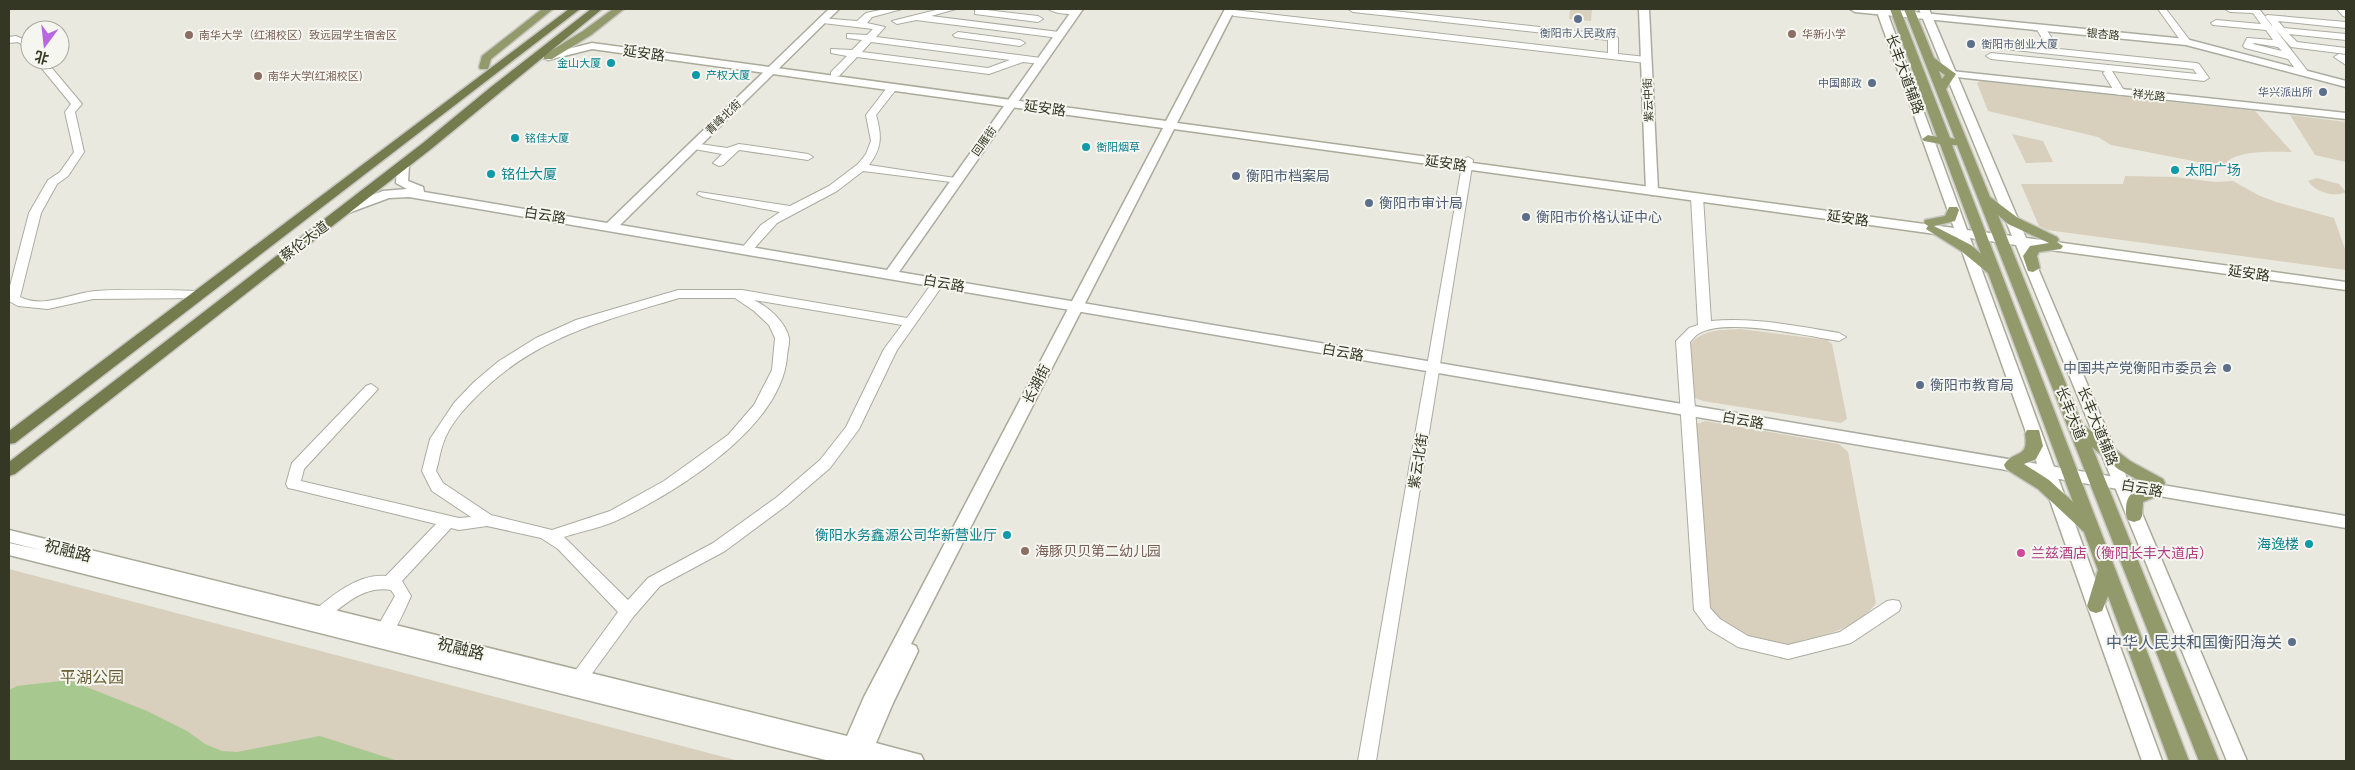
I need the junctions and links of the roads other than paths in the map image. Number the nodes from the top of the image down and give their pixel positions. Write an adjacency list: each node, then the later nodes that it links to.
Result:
1 (548, 9): 62 (main road)
2 (561, 9): 62 (highway)
3 (575, 9): 77 (highway, 蔡伦大道)
4 (597, 9): 80 (highway, 蔡伦大道)
5 (609, 9): 33 (highway)
6 (618, 9): 33 (main road)
7 (834, 9): 25 (main road, 青峰北街)
8 (897, 9): 29 (street)
9 (951, 9): 22 (street)
10 (1053, 9): 17 (street)
11 (1353, 9): 23 (street)
12 (1644, 9): 57 (main road, 紫云中街)
13 (1855, 9): 20 (main road, 银杏路)
14 (2162, 9): 42 (street)
15 (2230, 9): 19 (street)
16 (980, 10): 24 (street); 28 (street)
17 (1077, 10): 34 (main road, 回雁街)
18 (1233, 10): 21 (street); 76 (main road, 长湖街)
19 (2255, 10): 32 (street)
20 (1903, 11): 31 (main road, 银杏路); 58 (main road, 长丰大道); 68 (main road, 长丰大道辅路); 78 (main road, 长丰大道辅路); 78 (main road, 长丰大道)
21 (1272, 13): 35 (street)
22 (916, 17): 26 (street); 28 (street)
23 (1431, 18): 35 (street); 52 (street)
24 (1038, 19)
25 (823, 20): 29 (street); 63 (main road, 青峰北街)
26 (897, 21)
27 (2216, 23): 32 (street)
28 (968, 24): 34 (street); 37 (street)
29 (859, 25): 41 (street)
30 (2346, 25): 38 (street)
31 (2042, 28): 42 (main road, 银杏路); 49 (street)
32 (2270, 28): 38 (street)
33 (587, 30): 54 (highway); 63 (main road, 延安路)
34 (1059, 35): 59 (main road, 回雁街)
35 (1426, 35): 52 (street)
36 (850, 36): 41 (street)
37 (958, 36): 44 (street); 46 (street)
38 (2283, 36): 39 (street); 48 (street); 53 (street); 53 (street)
39 (2313, 36): 40 (street); 43 (street)
40 (2346, 37)
41 (870, 38): 46 (street); 50 (street)
42 (2186, 42): 66 (main road, 银杏路)
43 (2346, 42)
44 (1020, 43)
45 (1986, 44): 49 (street)
46 (947, 48): 55 (street)
47 (834, 51): 50 (street)
48 (2346, 51)
49 (2056, 52): 51 (street)
50 (855, 54): 55 (street); 67 (street)
51 (2087, 55): 61 (street); 61 (street)
52 (1613, 56): 57 (street)
53 (2289, 56): 66 (street)
54 (548, 57): 63 (main road, 延安路); 80 (highway)
55 (1021, 58): 59 (street)
56 (2346, 58): 60 (street)
57 (1646, 60): 89 (main road, 紫云中街)
58 (1930, 60): 68 (main road); 72 (main road, 长丰大道)
59 (1041, 61): 74 (main road, 回雁街)
60 (2346, 62)
61 (2094, 66): 65 (street)
62 (484, 67): 77 (highway)
63 (773, 68): 67 (main road, 延安路); 71 (main road, 延安路); 81 (main road, 青峰北街)
64 (48, 70): 113 (street)
65 (2108, 73): 69 (street); 73 (street)
66 (2304, 73): 70 (main road, 银杏路)
67 (835, 74): 74 (main road, 延安路)
68 (1951, 74): 72 (main road); 73 (main road, 祥光路); 96 (main road, 长丰大道辅路)
69 (2206, 84)
70 (2346, 84)
71 (894, 87): 74 (main road, 延安路); 87 (street)
72 (1941, 89): 79 (main road, 长丰大道)
73 (2120, 92): 75 (main road, 祥光路)
74 (1012, 101): 76 (main road, 延安路); 88 (main road, 回雁街)
75 (2346, 116)
76 (1174, 123): 85 (main road, 延安路); 114 (main road, 长湖街)
77 (424, 124): 113 (highway, 蔡伦大道)
78 (1935, 143): 79 (main road); 94 (main road, 长丰大道辅路); 100 (main road, 长丰大道)
79 (1963, 144): 92 (main road, 长丰大道)
80 (427, 146): 86 (highway, 蔡伦大道)
81 (693, 146): 82 (street); 97 (main road, 青峰北街)
82 (729, 152): 83 (street); 84 (street)
83 (808, 157)
84 (719, 163)
85 (1467, 163): 89 (main road, 延安路); 118 (street, 紫云北街)
86 (403, 164): 95 (highway, 蔡伦大道); 97 (main road, 白云路)
87 (860, 167): 88 (street); 93 (street)
88 (955, 181): 107 (main road, 回雁街)
89 (1652, 188): 91 (main road, 延安路); 98 (main road, 延安路)
90 (703, 194): 93 (street)
91 (1697, 197): 98 (main road, 延安路); 116 (street)
92 (1986, 200): 96 (main road); 101 (main road, 长丰大道)
93 (791, 210): 104 (street)
94 (1953, 210): 98 (main road); 99 (main road, 长丰大道辅路)
95 (343, 211): 97 (main road, 白云路); 127 (highway, 蔡伦大道)
96 (2013, 221): 102 (main road, 长丰大道辅路); 103 (main road)
97 (612, 224): 104 (main road, 白云路)
98 (1931, 226): 99 (main road, 延安路); 105 (main road)
99 (1960, 230): 100 (main road, 延安路); 105 (main road, 长丰大道辅路)
100 (1980, 233): 101 (main road, 延安路); 108 (main road, 长丰大道)
101 (2000, 236): 102 (main road, 延安路); 121 (main road, 长丰大道)
102 (2020, 239): 103 (main road, 延安路); 106 (main road, 长丰大道辅路)
103 (2054, 243): 106 (main road); 109 (main road, 延安路); 111 (main road, 延安路)
104 (748, 247): 107 (main road, 白云路)
105 (1966, 248): 108 (main road); 122 (main road, 长丰大道辅路)
106 (2033, 268): 124 (main road, 长丰大道辅路)
107 (892, 272): 110 (main road, 白云路); 114 (main road, 白云路)
108 (1994, 272): 128 (main road, 长丰大道)
109 (2346, 280)
110 (939, 282): 114 (main road, 白云路); 115 (street)
111 (2346, 286)
112 (733, 294): 115 (street); 135 (street); 140 (street)
113 (197, 295): 123 (highway, 蔡伦大道)
114 (1081, 305): 118 (main road, 白云路); 150 (main road, 长湖街)
115 (909, 322): 146 (street)
116 (1705, 325): 117 (street); 120 (street)
117 (1838, 337)
118 (1434, 364): 120 (main road, 白云路); 152 (street, 紫云北街)
119 (371, 389): 136 (street)
120 (1686, 407): 125 (main road, 白云路); 144 (street)
121 (2076, 425): 124 (main road); 129 (main road, 长丰大道)
122 (2033, 434): 125 (main road); 126 (main road, 长丰大道辅路)
123 (9, 439)
124 (2110, 455): 130 (main road, 长丰大道辅路); 131 (main road)
125 (2015, 462): 126 (main road, 白云路); 132 (main road)
126 (2046, 468): 128 (main road, 白云路); 132 (main road, 长丰大道辅路)
127 (9, 470)
128 (2070, 472): 129 (main road, 白云路); 138 (main road, 长丰大道)
129 (2096, 476): 130 (main road, 白云路); 155 (main road, 长丰大道)
130 (2120, 480): 131 (main road, 白云路); 134 (main road, 长丰大道辅路)
131 (2156, 486): 133 (main road, 白云路); 134 (main road); 137 (main road, 白云路)
132 (2055, 494): 138 (main road); 145 (main road, 长丰大道辅路)
133 (2346, 515)
134 (2134, 516): 156 (main road, 长丰大道辅路)
135 (487, 520): 136 (street); 140 (street)
136 (448, 521): 143 (street)
137 (2346, 522)
138 (2093, 533): 142 (main road, 长丰大道)
139 (9, 536): 147 (main road, 祝融路)
140 (550, 536): 146 (street)
141 (9, 549): 147 (main road, 祝融路)
142 (2107, 570): 145 (main road); 154 (main road, 长丰大道)
143 (390, 584): 147 (street); 148 (street)
144 (1893, 606)
145 (2096, 606): 153 (main road, 长丰大道辅路)
146 (628, 611): 149 (street)
147 (316, 619): 148 (main road, 祝融路)
148 (381, 635): 149 (main road, 祝融路); 150 (main road, 祝融路)
149 (579, 678): 150 (main road, 祝融路)
150 (856, 757): 151 (main road, 祝融路)
151 (914, 761)
152 (1366, 761)
153 (2152, 761)
154 (2179, 761)
155 (2209, 761)
156 (2237, 761)

